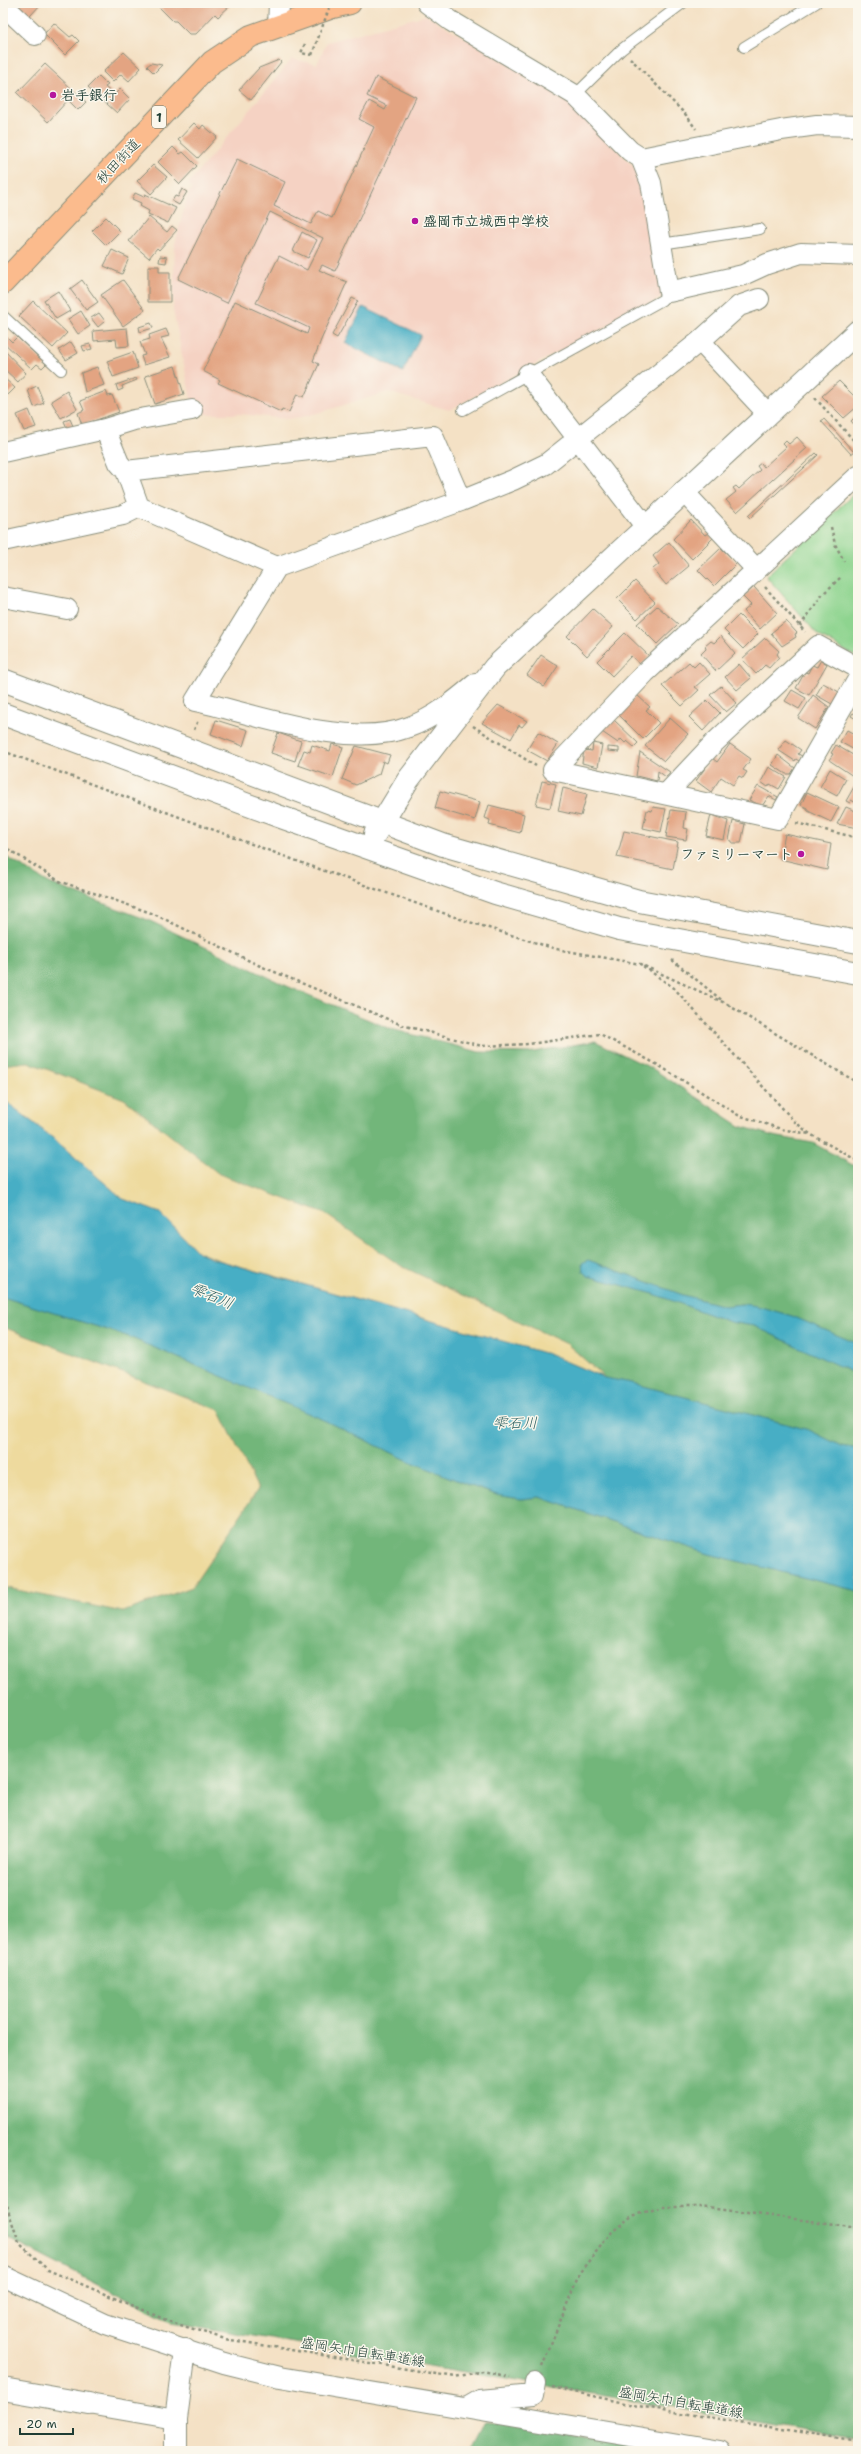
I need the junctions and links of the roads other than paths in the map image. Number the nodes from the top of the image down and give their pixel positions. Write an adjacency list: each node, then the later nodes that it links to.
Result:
1 (279, 3): 7 (street)
2 (350, 3): 7 (main road, 秋田街道 / 1)
3 (427, 3): 10 (street)
4 (683, 3): 10 (lane)
5 (816, 3): 9 (lane)
6 (3, 5): 8 (street)
7 (278, 27): 16 (main road, 秋田街道 / 1)
8 (35, 35)
9 (744, 47)
10 (575, 95): 12 (street)
11 (858, 126): 12 (street)
12 (641, 158): 14 (street)
13 (760, 229): 14 (lane)
14 (661, 244): 17 (street)
15 (858, 255): 17 (street)
16 (3, 283)
17 (669, 292): 23 (lane)
18 (759, 299): 21 (street)
19 (3, 316): 22 (lane)
20 (858, 331): 26 (street)
21 (700, 341): 26 (street); 28 (street)
22 (61, 370)
23 (528, 374): 25 (lane); 28 (street)
24 (192, 410): 27 (street)
25 (463, 410)
26 (768, 414): 32 (street)
27 (105, 429): 29 (street); 30 (street)
28 (577, 439): 33 (street); 35 (street)
29 (3, 452)
30 (126, 471): 33 (street); 34 (street)
31 (858, 476): 38 (street)
32 (683, 491): 35 (street); 38 (street)
33 (461, 501): 37 (street)
34 (139, 507): 36 (street); 37 (street)
35 (645, 526): 41 (street)
36 (3, 541)
37 (277, 567): 41 (street)
38 (754, 571): 46 (street)
39 (3, 597): 40 (street)
40 (67, 609)
41 (494, 667): 47 (street)
42 (858, 668): 46 (street)
43 (858, 679): 46 (street)
44 (3, 680): 47 (street)
45 (3, 714): 48 (street)
46 (667, 793)
47 (382, 822): 48 (street); 49 (street)
48 (366, 848): 50 (street)
49 (855, 936): 50 (street)
50 (835, 969): 51 (street)
51 (858, 973)
52 (3, 2276): 53 (street)
53 (185, 2350): 57 (street); 58 (street)
54 (535, 2383): 57 (street)
55 (3, 2389): 56 (street)
56 (89, 2404): 58 (street)
57 (466, 2408): 60 (street)
58 (176, 2419): 59 (street)
59 (176, 2451)
60 (720, 2451)

